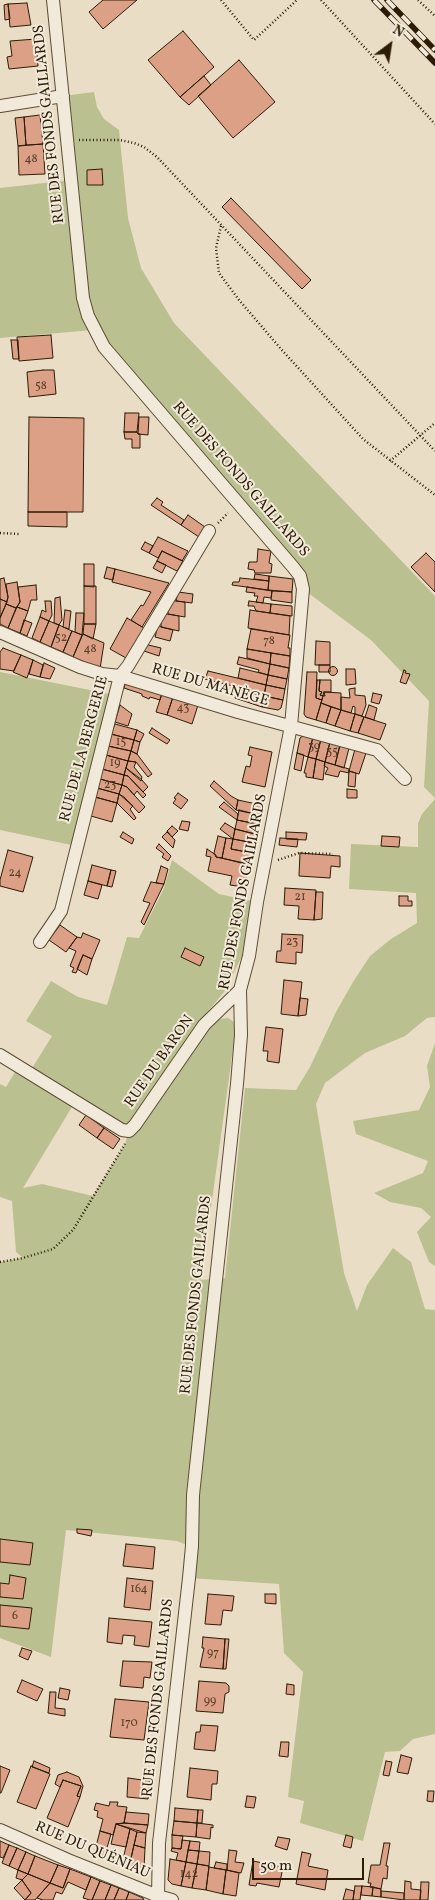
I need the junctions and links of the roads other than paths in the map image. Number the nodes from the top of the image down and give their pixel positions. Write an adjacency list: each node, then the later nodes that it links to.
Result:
1 (54, 0): 2 (street, RUE DES FONDS GAILLARDS)
2 (63, 96): 3 (street); 7 (street, RUE DES FONDS GAILLARDS)
3 (0, 106)
4 (209, 531): 6 (street, RUE DE LA BERGERIE)
5 (0, 632): 6 (street, RUE DU MANÈGE)
6 (120, 676): 7 (street, RUE DU MANÈGE); 9 (street, RUE DE LA BERGERIE)
7 (291, 726): 8 (street, RUE DU MANÈGE); 10 (street, RUE DES FONDS GAILLARDS)
8 (405, 779)
9 (40, 942)
10 (240, 990): 11 (street, RUE DU BARON); 13 (street, RUE DES FONDS GAILLARDS)
11 (0, 1055)
12 (0, 1830): 13 (street, RUE DU QUÉNIAU)
13 (157, 1898): 14 (street, RUE DU QUÉNIAU)
14 (172, 1900)

